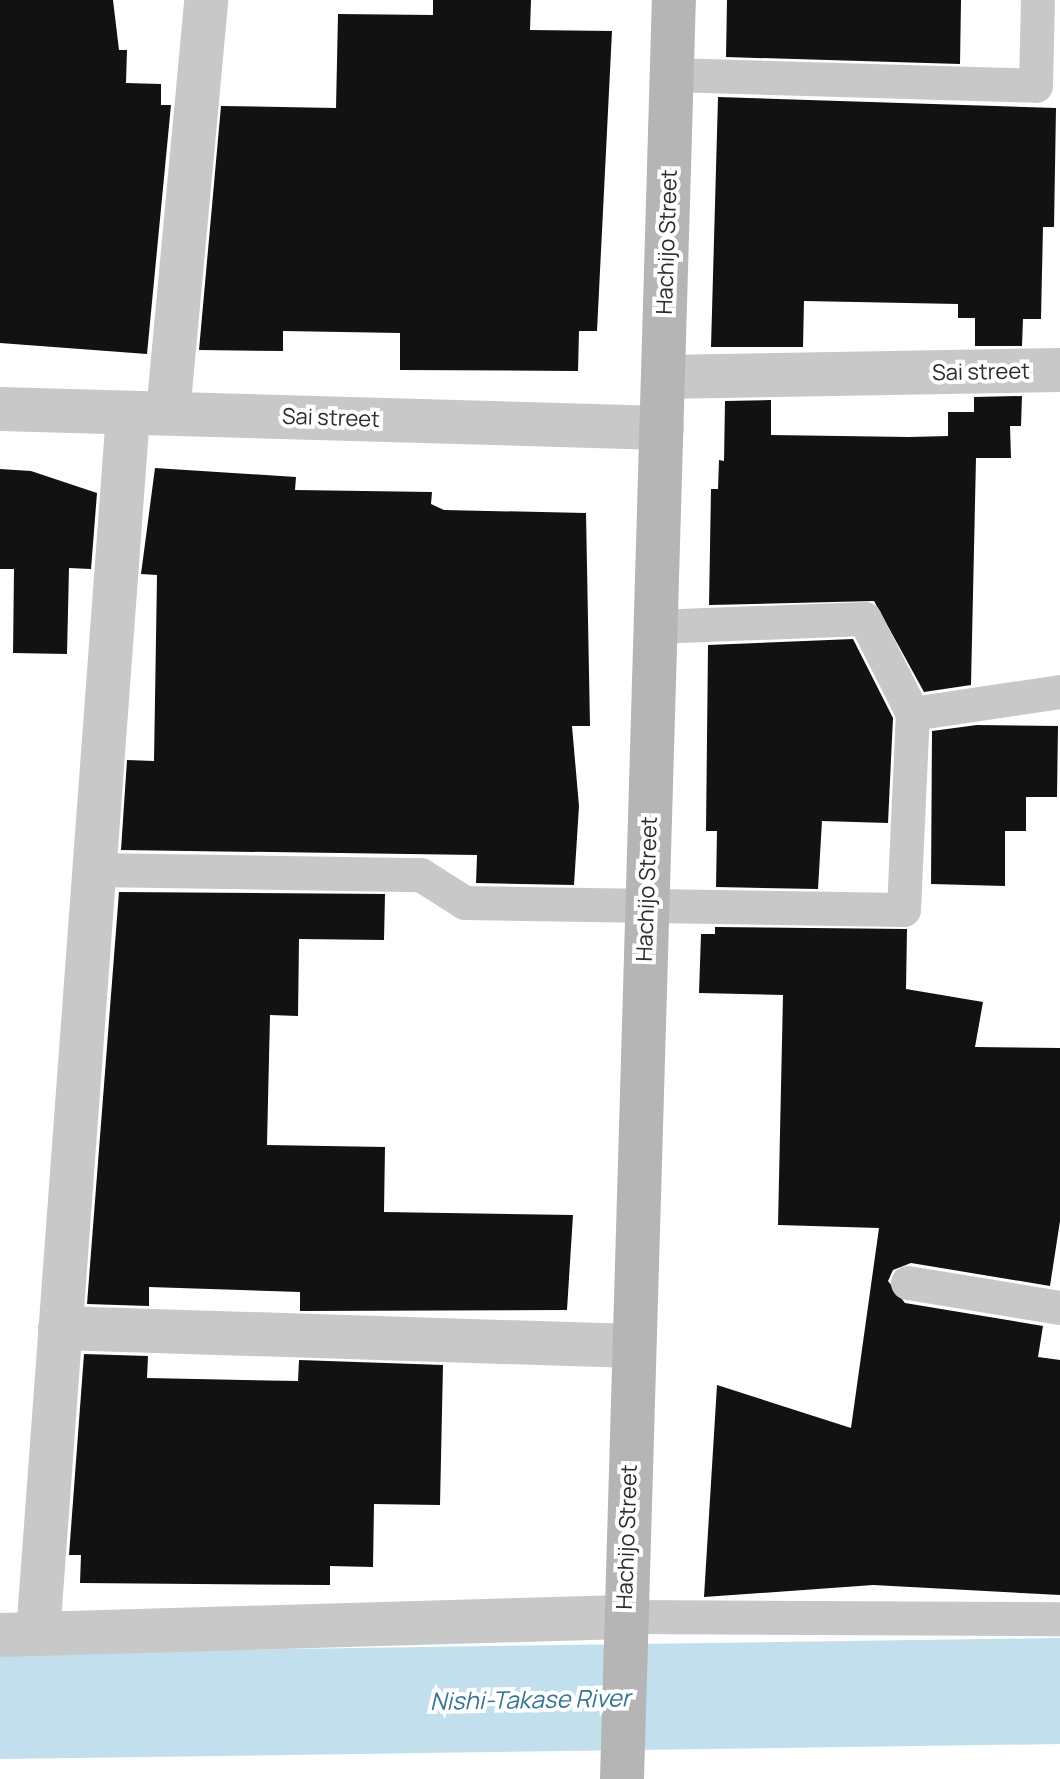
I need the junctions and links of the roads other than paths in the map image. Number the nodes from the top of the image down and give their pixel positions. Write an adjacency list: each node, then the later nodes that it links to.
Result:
1 (206, 0): 8 (street)
2 (674, 0): 4 (main road, Hachijo Street)
3 (1038, 0): 4 (lane)
4 (672, 75): 6 (main road, Hachijo Street)
5 (1060, 370): 6 (street, Sai street)
6 (663, 377): 9 (main road, Hachijo Street)
7 (0, 409): 8 (street, Sai street)
8 (148, 413): 9 (street, Sai street); 13 (street)
9 (662, 428): 10 (main road, Hachijo Street)
10 (655, 627): 12 (lane); 14 (main road, Hachijo Street)
11 (1060, 692): 12 (lane)
12 (913, 714): 14 (lane)
13 (94, 870): 14 (lane); 17 (street)
14 (646, 908): 18 (main road, Hachijo Street)
15 (908, 1283): 16 (lane)
16 (1060, 1308)
17 (60, 1328): 18 (street); 21 (street)
18 (633, 1346): 19 (main road, Hachijo Street)
19 (624, 1617): 20 (lane); 21 (street); 22 (main road, Hachijo Street)
20 (1060, 1619)
21 (19, 1634)
22 (622, 1779)

